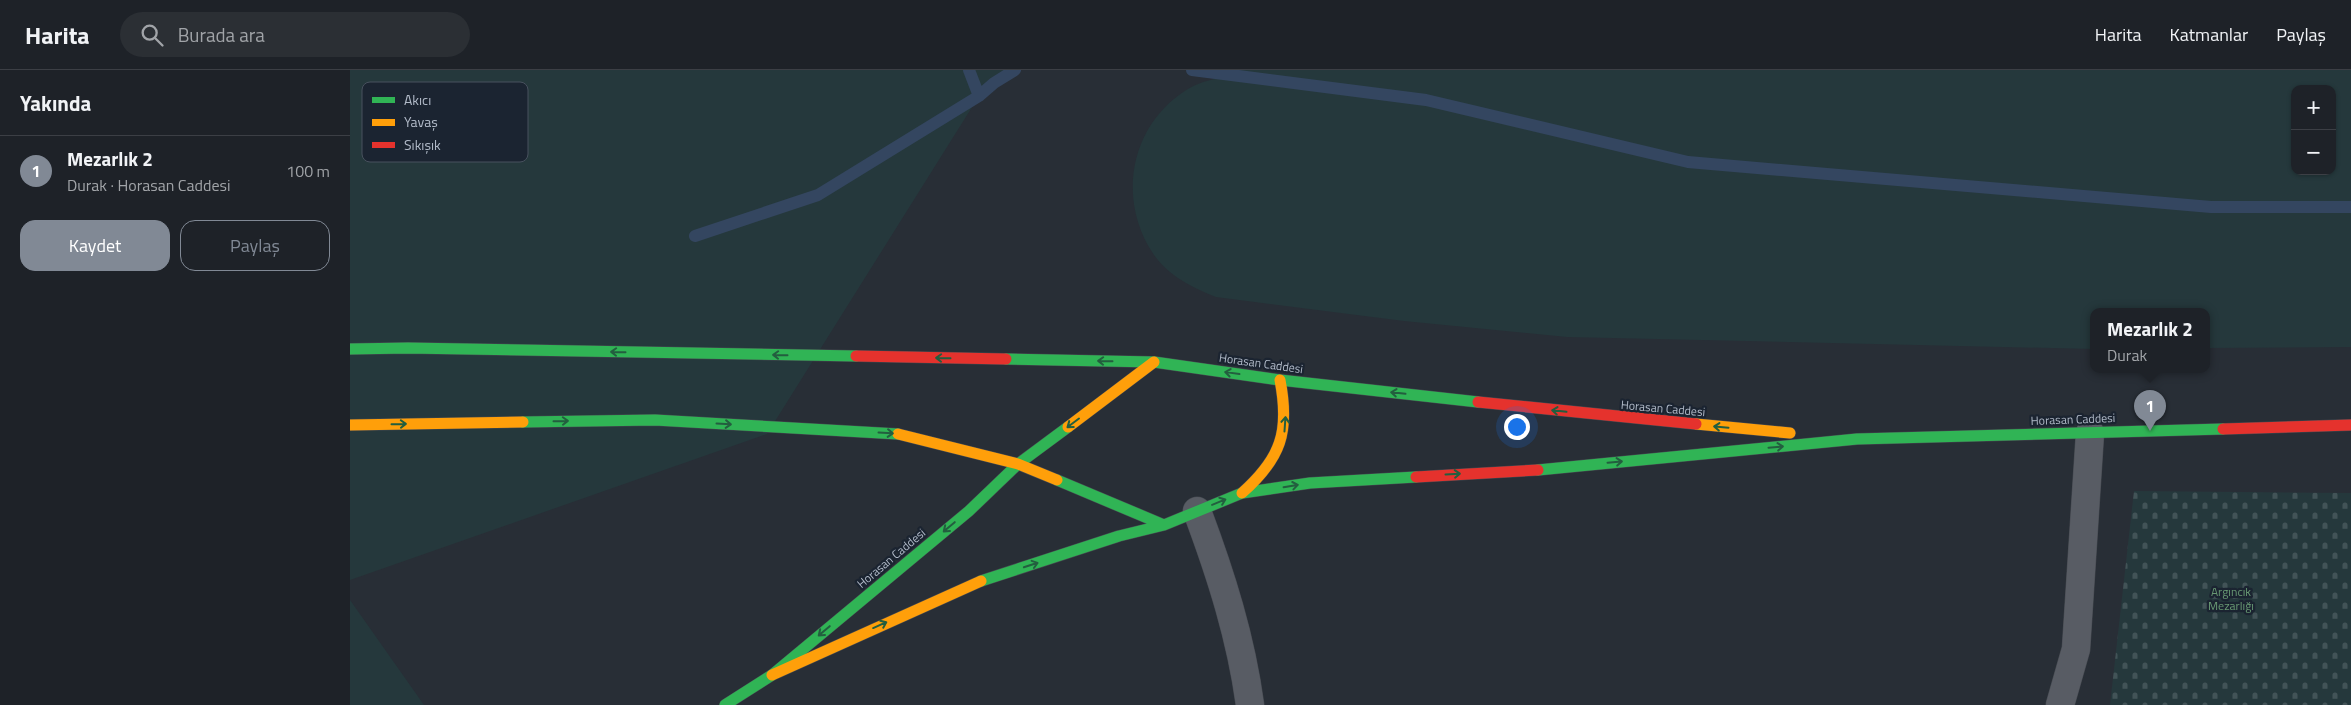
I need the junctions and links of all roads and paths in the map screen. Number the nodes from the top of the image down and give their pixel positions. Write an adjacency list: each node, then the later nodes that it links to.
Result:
1 (350, 349): 2 (street, one-way to 1)
2 (1154, 362): 3 (street, Horasan Caddesi, one-way to 2); 8 (street, Horasan Caddesi, one-way to 8)
3 (1280, 380): 7 (street, Horasan Caddesi, one-way to 3); 9 (street, one-way to 3)
4 (350, 425): 8 (street, one-way to 8)
5 (2351, 425): 6 (street, Horasan Caddesi)
6 (2090, 433): 7 (street, Horasan Caddesi); 15 (street)
7 (1857, 439): 9 (street, Horasan Caddesi, one-way to 7)
8 (1018, 464): 11 (street); 12 (street, Horasan Caddesi, one-way to 12)
9 (1242, 493): 10 (street, Horasan Caddesi, one-way to 9)
10 (1197, 512): 11 (street, Horasan Caddesi); 14 (street)
11 (1164, 525): 12 (street, Horasan Caddesi, one-way to 11)
12 (772, 674): 13 (street, Horasan Caddesi)
13 (725, 705)
14 (1250, 705)
15 (2060, 705)

